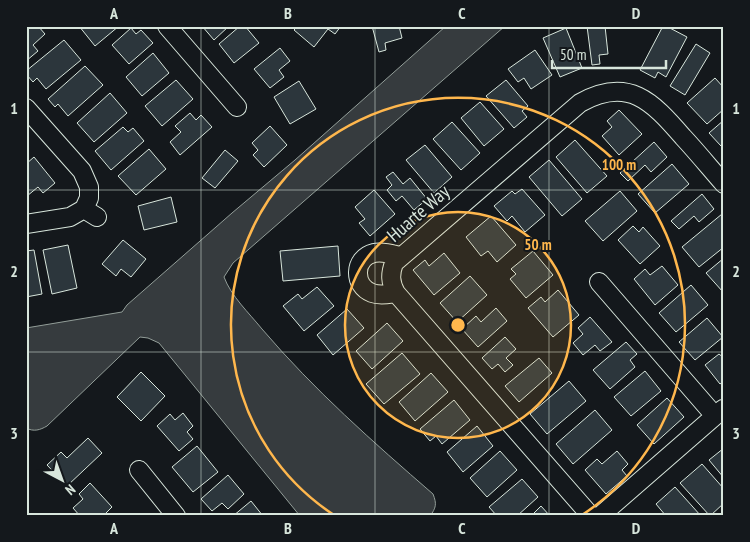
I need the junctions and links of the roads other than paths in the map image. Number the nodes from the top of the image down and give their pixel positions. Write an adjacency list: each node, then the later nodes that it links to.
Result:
1 (167, 26): 2 (street)
2 (237, 107)
3 (26, 108): 5 (street)
4 (724, 184): 6 (street, Huarte Way)
5 (26, 224)
6 (400, 256): 8 (street, Huarte Way); 8 (street)
7 (599, 282): 9 (street)
8 (396, 293): 12 (street, Huarte Way)
9 (720, 412): 13 (street)
10 (139, 470): 11 (street)
11 (176, 516)
12 (591, 516)
13 (600, 516)

